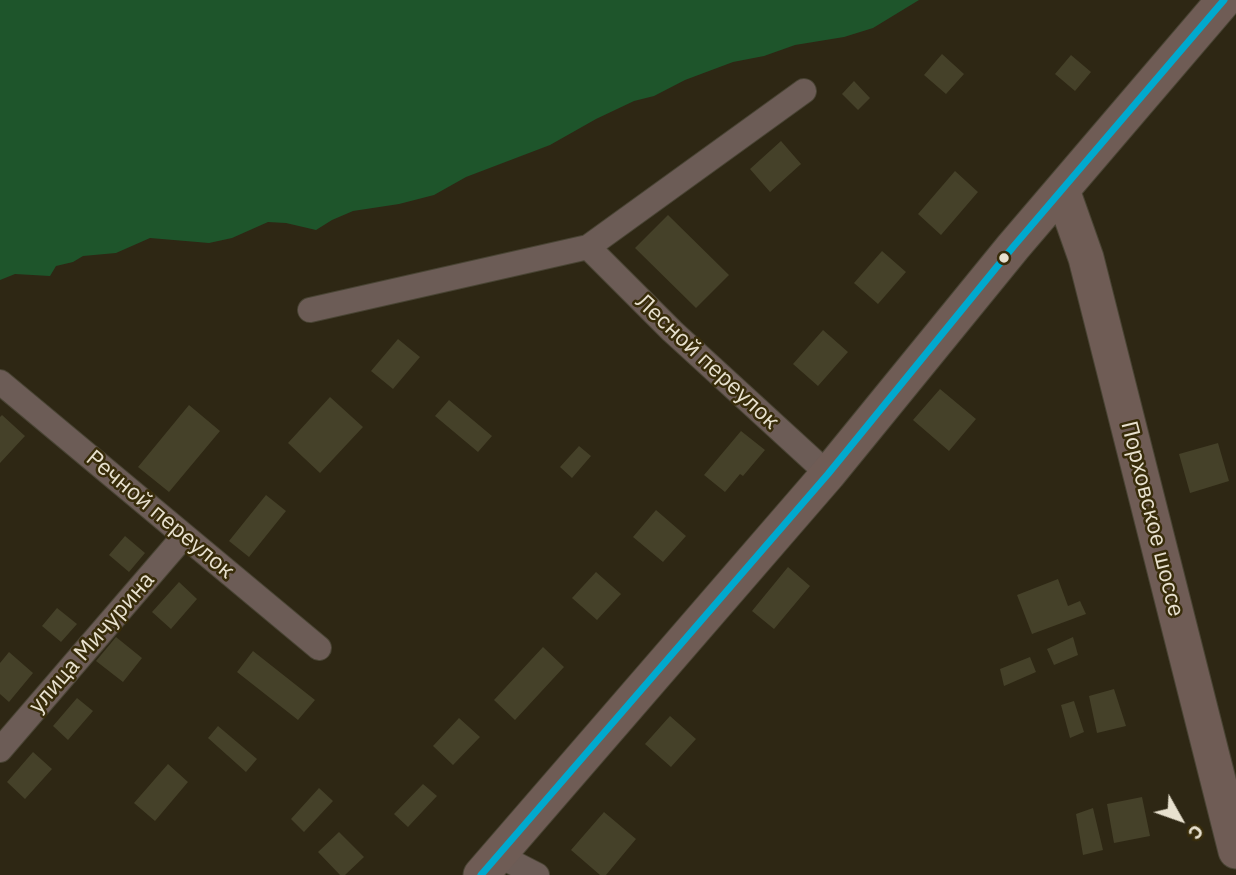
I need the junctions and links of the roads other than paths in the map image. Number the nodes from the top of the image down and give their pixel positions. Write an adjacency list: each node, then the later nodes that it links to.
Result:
1 (1224, 0): 3 (main road)
2 (804, 91): 4 (street)
3 (1062, 190): 7 (main road); 11 (main road, Порховское шоссе)
4 (588, 247): 5 (street); 7 (street, Лесной переулок)
5 (310, 310)
6 (0, 382): 8 (street, Речной переулок)
7 (828, 474): 13 (main road)
8 (184, 536): 9 (street, Речной переулок); 10 (street, улица Мичурина)
9 (319, 648)
10 (0, 750)
11 (1228, 786): 12 (main road, Порховское шоссе)
12 (1236, 851)
13 (491, 866): 14 (street)
14 (537, 875)

